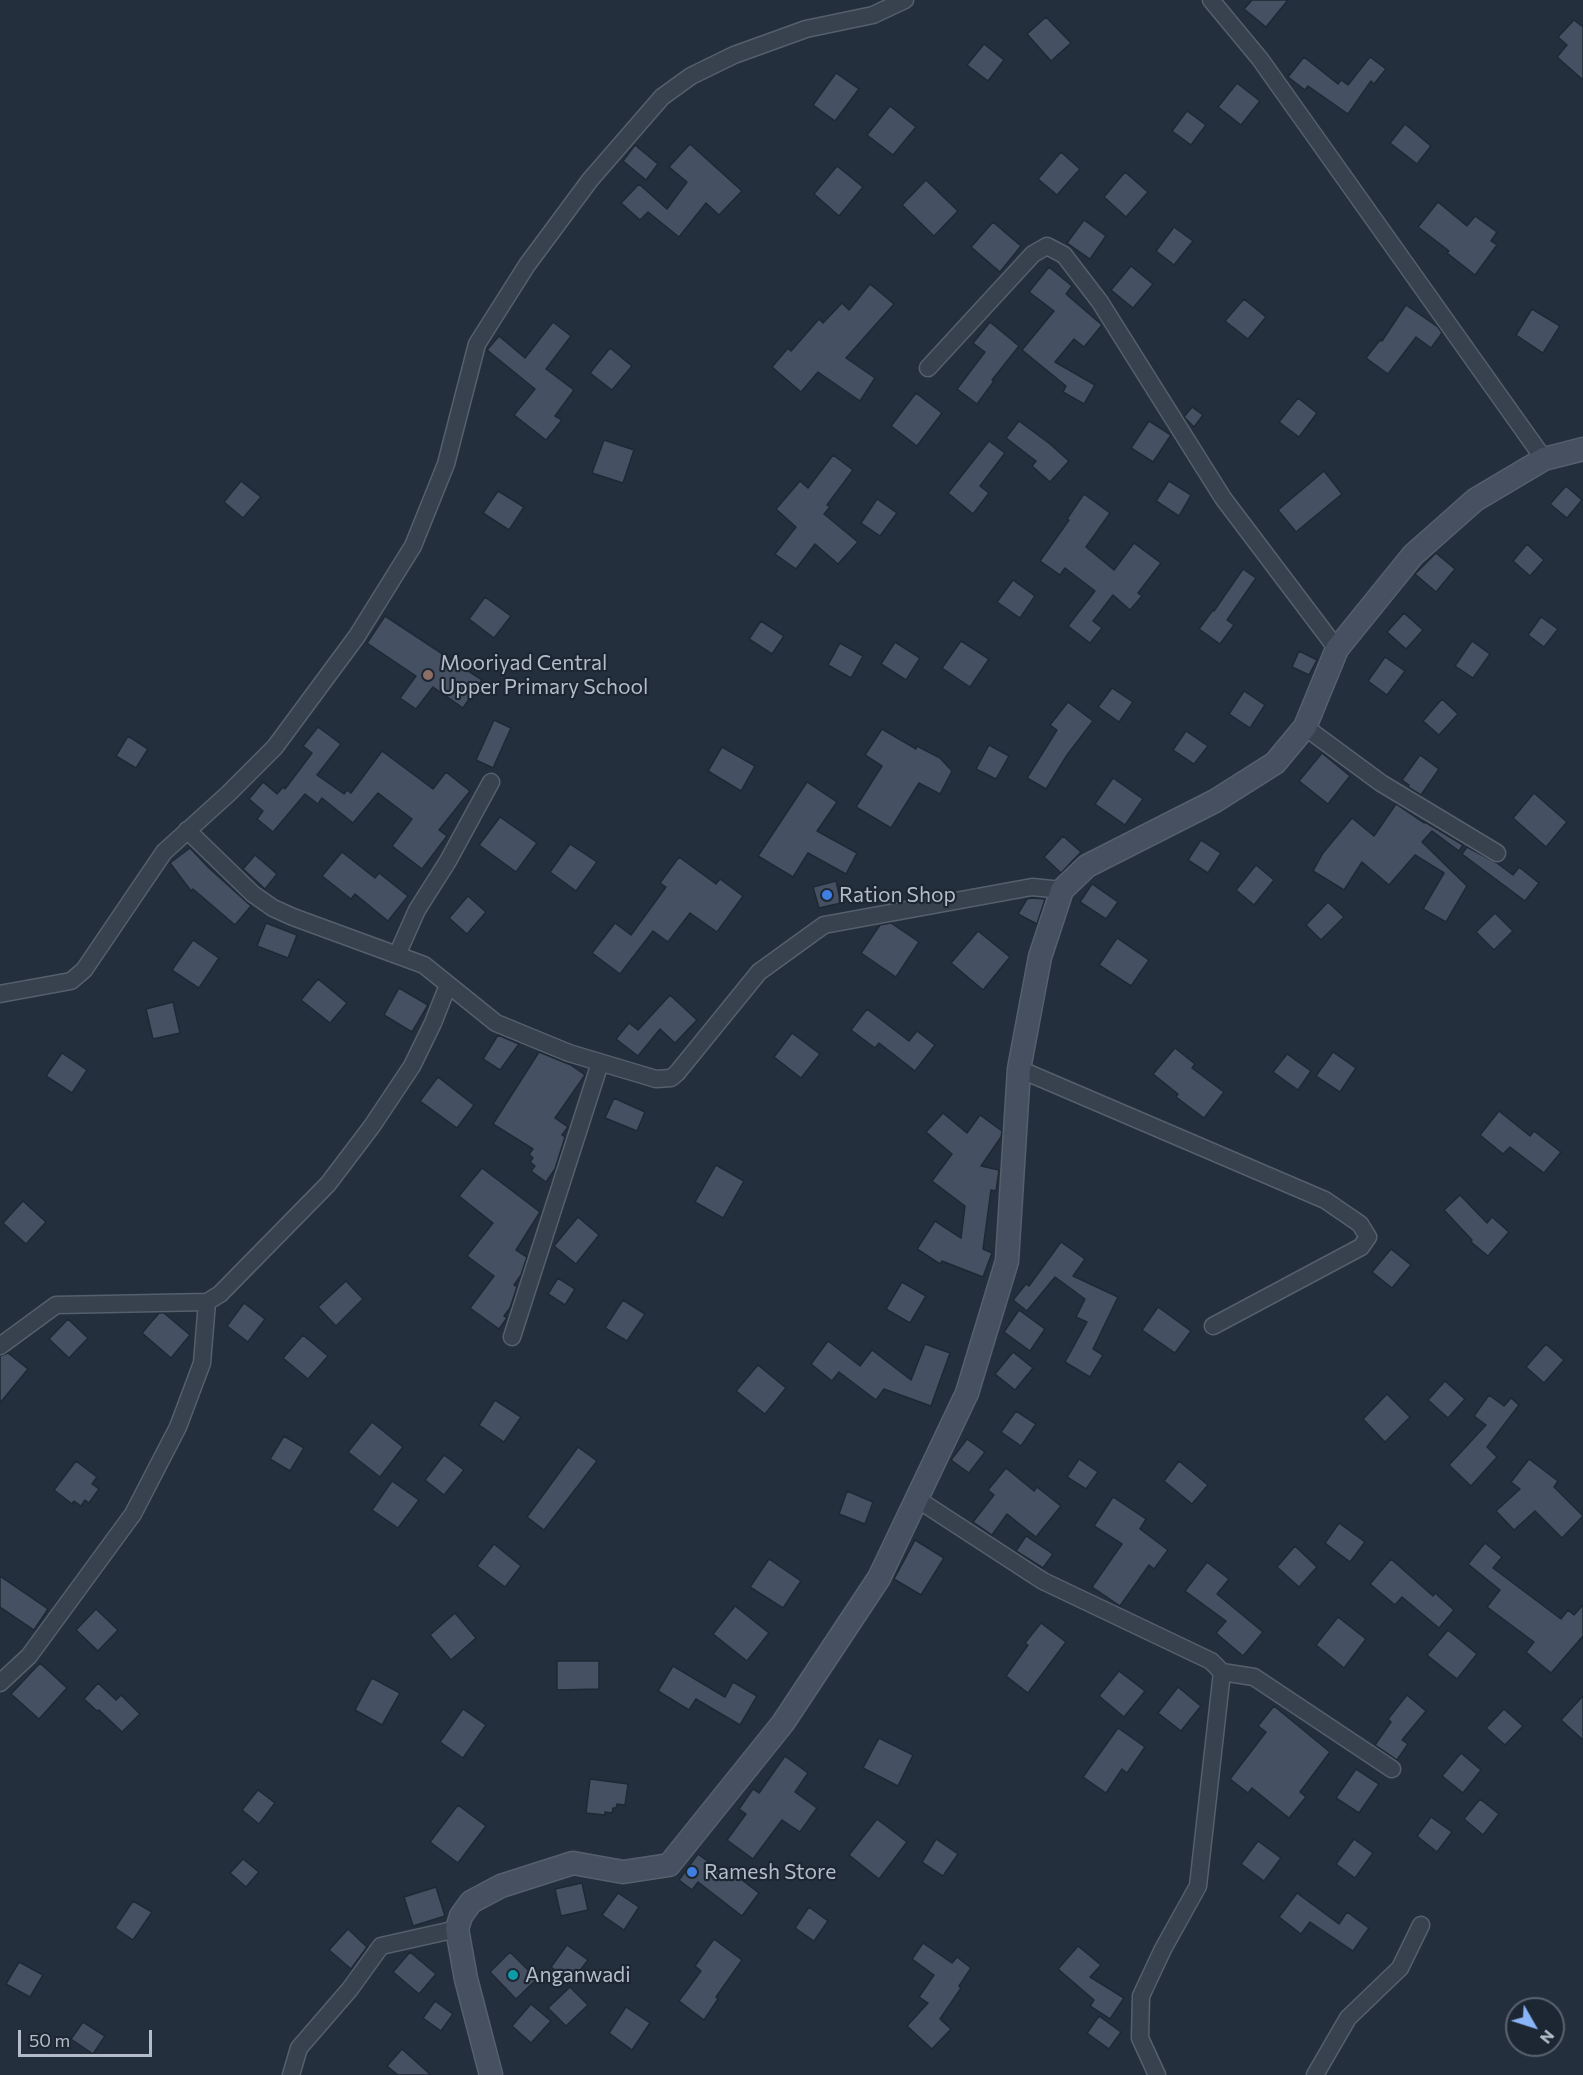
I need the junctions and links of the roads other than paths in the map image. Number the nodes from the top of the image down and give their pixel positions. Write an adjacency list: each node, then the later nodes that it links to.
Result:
1 (905, 0): 9 (street)
2 (1211, 0): 5 (street)
3 (928, 368): 6 (street)
4 (1583, 449): 5 (main road)
5 (1544, 459): 6 (main road)
6 (1337, 649): 7 (main road)
7 (1305, 727): 10 (street); 11 (main road)
8 (491, 782): 12 (street)
9 (187, 830): 12 (street); 14 (street)
10 (1497, 853)
11 (1062, 890): 15 (street); 16 (main road)
12 (397, 955): 13 (street)
13 (448, 985): 15 (street); 17 (street)
14 (0, 994)
15 (600, 1063): 19 (street)
16 (1019, 1069): 18 (street); 21 (main road)
17 (207, 1302): 20 (street); 23 (street)
18 (1214, 1326)
19 (512, 1337)
20 (0, 1346)
21 (917, 1499): 22 (street); 26 (main road)
22 (1222, 1672): 24 (street); 29 (street)
23 (0, 1683)
24 (1392, 1769)
25 (1421, 1925): 30 (street)
26 (456, 1929): 27 (street); 28 (main road)
27 (291, 2075)
28 (490, 2075)
29 (1157, 2075)
30 (1315, 2075)

